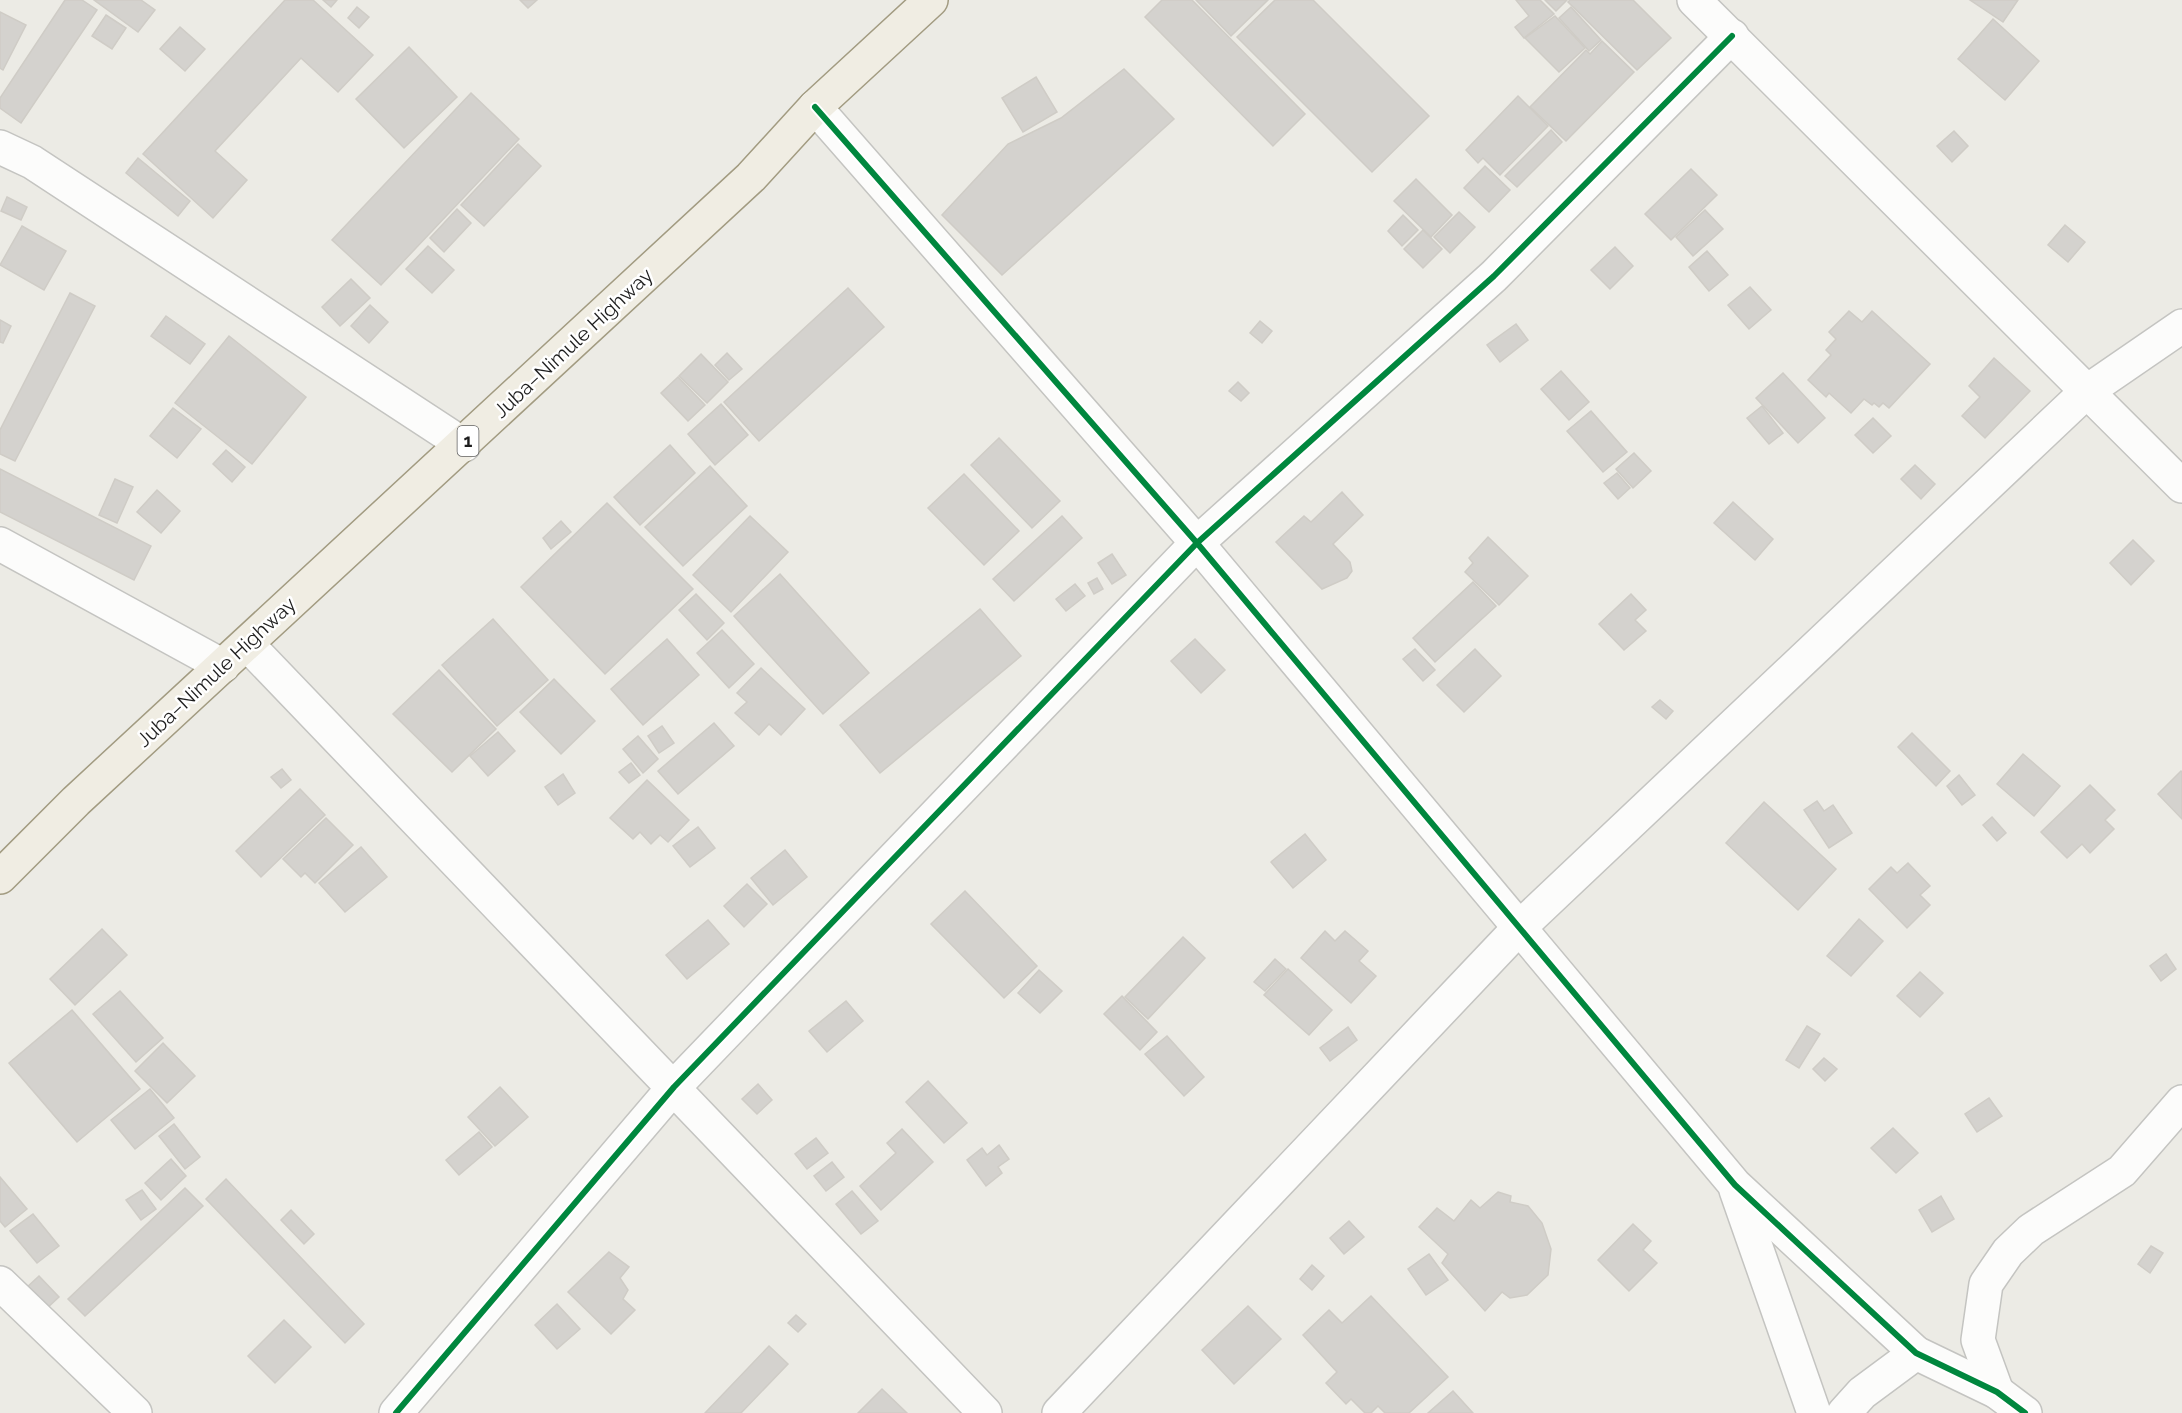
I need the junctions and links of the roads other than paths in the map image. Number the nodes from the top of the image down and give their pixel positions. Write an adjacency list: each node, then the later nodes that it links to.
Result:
1 (931, 0): 4 (main road, Juba–Nimule Highway / 1)
2 (1694, 0): 3 (street)
3 (1732, 36): 7 (street); 10 (street)
4 (815, 107): 8 (main road, Juba–Nimule Highway / 1); 10 (street)
5 (0, 147): 8 (street)
6 (2182, 326): 7 (street)
7 (2086, 392): 9 (street); 15 (street)
8 (464, 445): 12 (main road, Juba–Nimule Highway / 1)
9 (2182, 486)
10 (1197, 543): 15 (street); 16 (street)
11 (0, 544): 13 (street)
12 (247, 644): 13 (main road, Juba–Nimule Highway / 1); 16 (street)
13 (223, 666): 14 (main road, Juba–Nimule Highway / 1)
14 (0, 877)
15 (1519, 928): 18 (street); 25 (street)
16 (674, 1087): 23 (street); 24 (street)
17 (2182, 1102): 21 (street)
18 (1735, 1185): 20 (street); 26 (street)
19 (0, 1283): 22 (street)
20 (1916, 1353): 21 (street); 27 (street)
21 (1997, 1392): 28 (street)
22 (135, 1413)
23 (396, 1413)
24 (985, 1413)
25 (1059, 1413)
26 (1814, 1413)
27 (1844, 1413)
28 (2025, 1413)

